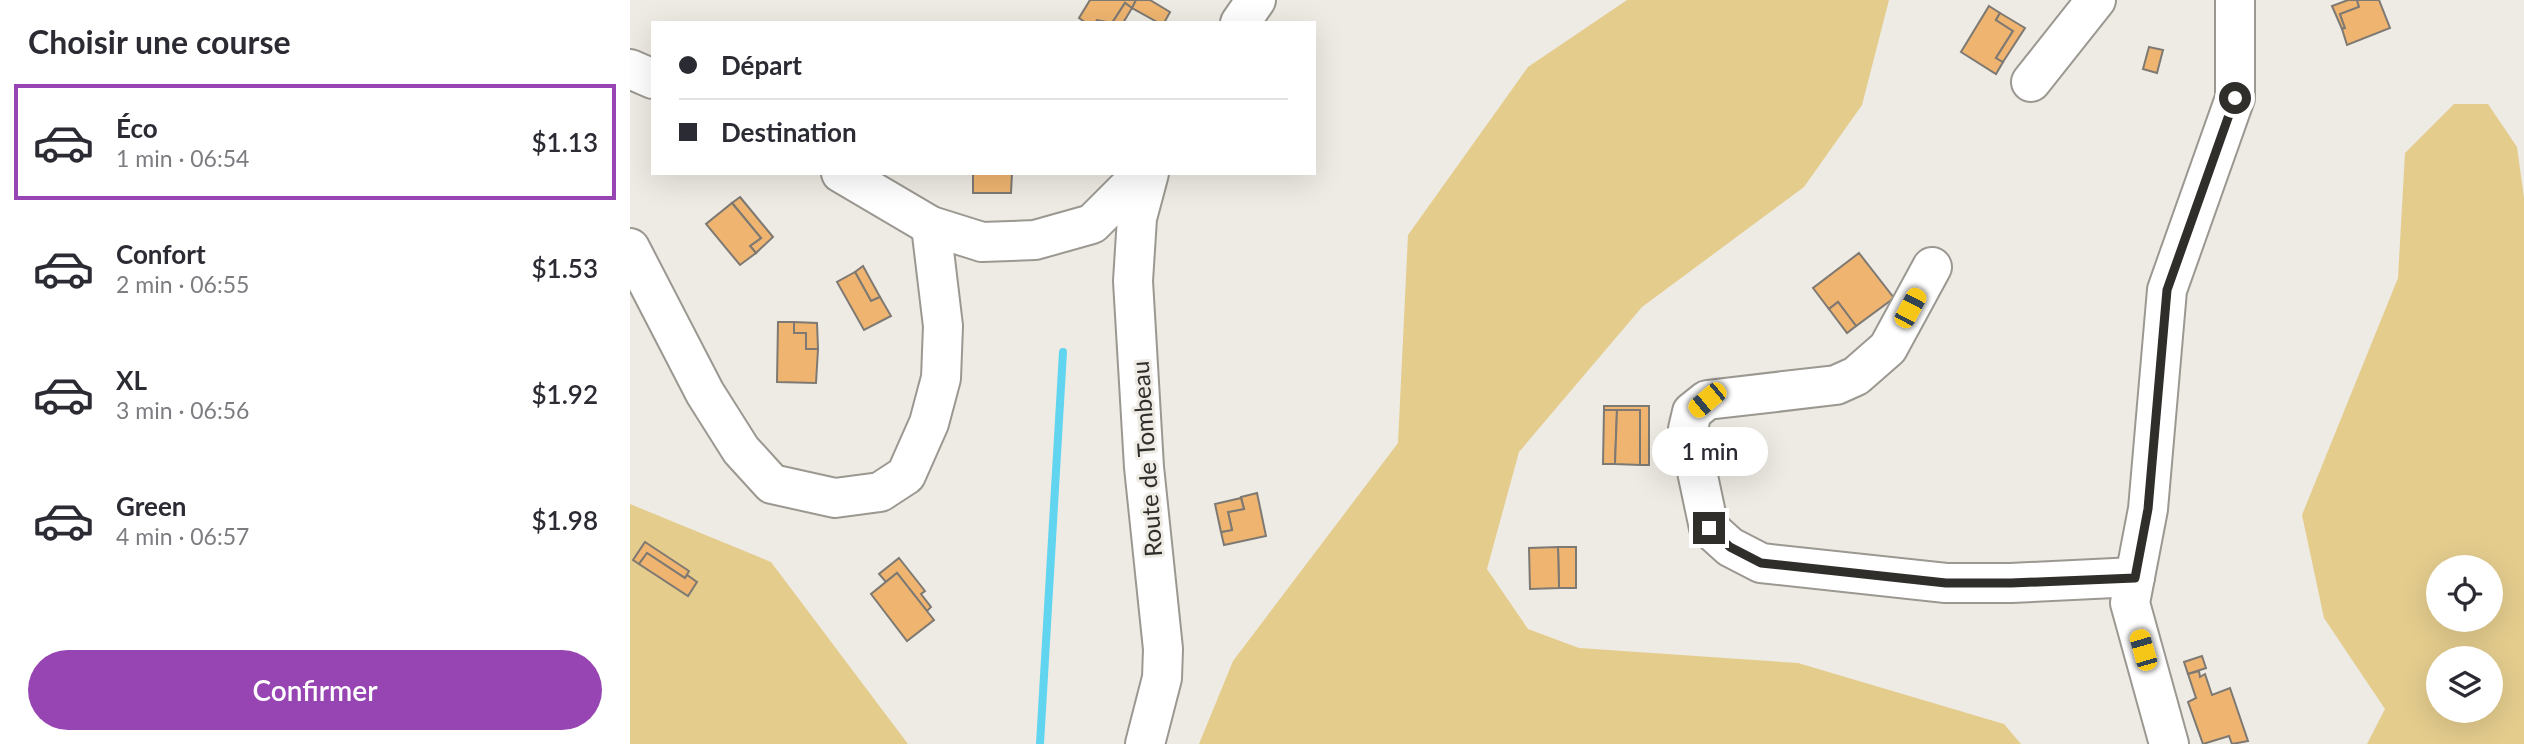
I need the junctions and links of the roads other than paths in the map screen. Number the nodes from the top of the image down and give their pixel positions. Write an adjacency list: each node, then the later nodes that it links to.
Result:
1 (1256, 0): 4 (street)
2 (2096, 0): 7 (street)
3 (2235, 0): 14 (street)
4 (1241, 21)
5 (630, 69): 6 (street)
6 (651, 78)
7 (2031, 82)
8 (844, 175): 11 (street)
9 (1141, 175): 11 (street)
10 (1148, 175): 15 (street, Route de Tombeau)
11 (931, 226): 12 (street)
12 (630, 248)
13 (1932, 267): 14 (street)
14 (2135, 578): 16 (street)
15 (1145, 744)
16 (2169, 744)

